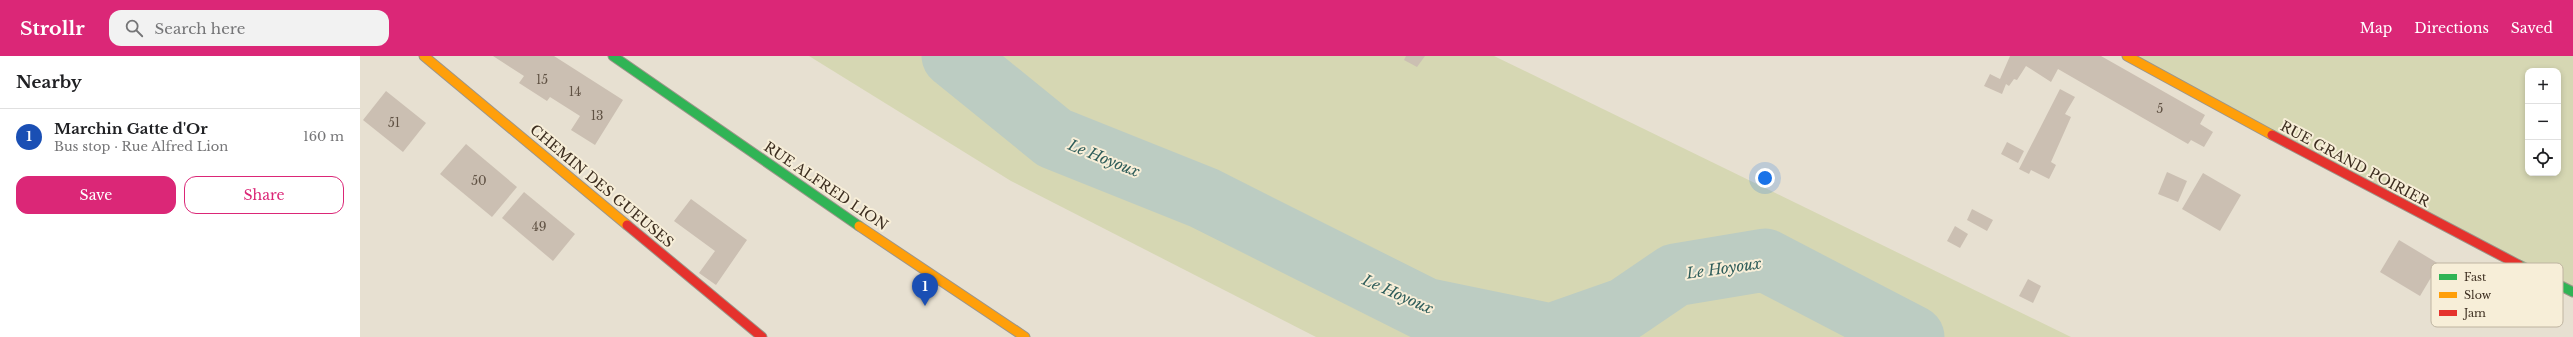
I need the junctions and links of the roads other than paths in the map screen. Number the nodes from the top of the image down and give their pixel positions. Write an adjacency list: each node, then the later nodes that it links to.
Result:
1 (424, 56): 7 (street, CHEMIN DES GUEUSES)
2 (613, 56): 8 (street, RUE ALFRED LION)
3 (2127, 56): 4 (street, RUE GRAND POIRIER)
4 (2516, 263)
5 (2563, 287): 6 (street, RUE GRAND POIRIER)
6 (2573, 292)
7 (762, 337)
8 (1025, 337)

